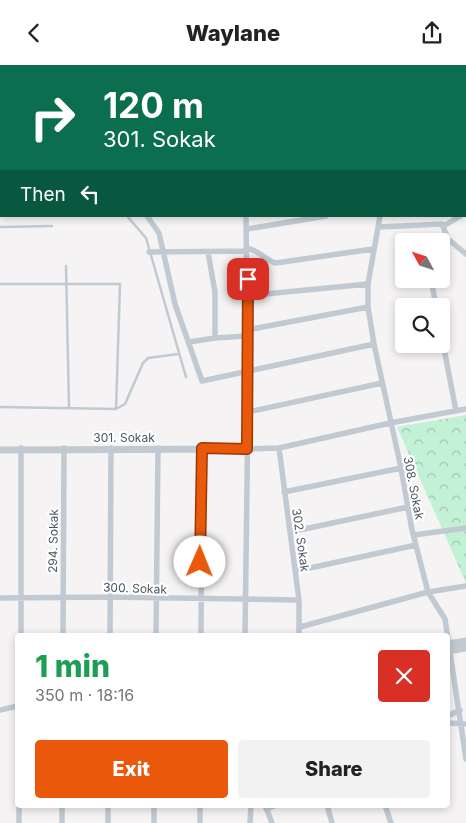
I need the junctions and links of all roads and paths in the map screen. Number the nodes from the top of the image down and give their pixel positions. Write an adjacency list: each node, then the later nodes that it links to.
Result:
1 (128, 217): 15 (lane)
2 (148, 217): 14 (street)
3 (246, 217): 11 (street)
4 (320, 217): 11 (street)
5 (380, 217): 10 (street, 308. Sokak)
6 (458, 217): 8 (street)
7 (52, 226): 9 (lane)
8 (444, 226): 10 (street); 17 (street)
9 (0, 227)
10 (379, 227): 13 (street, 308. Sokak)
11 (247, 229): 12 (street)
12 (247, 249): 13 (street); 16 (street); 22 (street)
13 (373, 249): 21 (street, 308. Sokak)
14 (164, 251): 15 (street); 16 (street); 26 (street)
15 (149, 252): 29 (lane)
16 (208, 252): 25 (street)
17 (466, 254)
18 (66, 266): 20 (lane)
19 (0, 284): 20 (lane)
20 (66, 284): 34 (lane); 35 (lane)
21 (368, 284): 22 (street); 23 (street, 308. Sokak)
22 (248, 293): 24 (street)
23 (368, 307): 24 (street); 27 (street, 308. Sokak)
24 (247, 333): 25 (street); 30 (street)
25 (215, 339): 26 (street)
26 (189, 342): 30 (street)
27 (374, 344): 30 (street); 32 (street, 308. Sokak)
28 (445, 353): 37 (street)
29 (178, 354): 31 (lane); 35 (lane)
30 (248, 372): 38 (street)
31 (186, 377)
32 (382, 383): 38 (street); 39 (street, 308. Sokak)
33 (0, 407): 34 (lane)
34 (69, 408): 35 (lane)
35 (116, 409)
36 (466, 409): 37 (street)
37 (456, 411): 39 (street)
38 (248, 412): 46 (street)
39 (390, 423): 44 (street); 48 (street, 308. Sokak)
40 (64, 448): 41 (street, 301. Sokak); 45 (street, 301. Sokak); 58 (street, 294. Sokak)
41 (111, 448): 42 (street, 301. Sokak); 59 (street)
42 (158, 448): 43 (street, 301. Sokak); 62 (street)
43 (202, 448): 46 (street, 301. Sokak); 63 (street)
44 (279, 448): 46 (street); 49 (street, 302. Sokak)
45 (21, 449): 47 (street, 301. Sokak); 61 (street)
46 (247, 449): 64 (street)
47 (0, 450)
48 (401, 468): 49 (street); 50 (street, 308. Sokak)
49 (284, 492): 52 (street, 302. Sokak)
50 (408, 507): 52 (street); 53 (street, 308. Sokak)
51 (466, 528): 53 (street)
52 (290, 532): 55 (street, 302. Sokak)
53 (414, 535): 54 (street, 308. Sokak)
54 (416, 545): 55 (street); 57 (street, 308. Sokak)
55 (296, 571): 65 (street, 302. Sokak)
56 (466, 586): 57 (street)
57 (428, 592): 66 (street); 74 (street, 308. Sokak)
58 (62, 597): 59 (street, 300. Sokak); 61 (street, 300. Sokak); 68 (street, 294. Sokak)
59 (110, 597): 62 (street, 300. Sokak); 69 (street)
60 (0, 598): 61 (street, 300. Sokak)
61 (21, 599): 67 (street)
62 (156, 599): 63 (street, 300. Sokak); 70 (street)
63 (200, 600): 64 (street, 300. Sokak); 71 (street)
64 (247, 600): 65 (street, 300. Sokak); 72 (street)
65 (299, 600): 66 (street, 302. Sokak)
66 (300, 627): 73 (street, 302. Sokak)
67 (21, 633)
68 (62, 633)
69 (110, 633)
70 (156, 633)
71 (201, 633)
72 (245, 633)
73 (298, 633)
74 (447, 633)
75 (466, 641): 76 (street)
76 (450, 647)
77 (450, 647): 78 (street)
78 (466, 648)
79 (450, 653): 82 (street, 308. Sokak)
80 (15, 707): 81 (street)
81 (0, 710)
82 (460, 710): 83 (street); 85 (street, 308. Sokak)
83 (450, 714)
84 (450, 723): 85 (street)
85 (464, 724): 86 (street, 308. Sokak)
86 (466, 759)
87 (20, 808): 96 (street)
88 (62, 808): 97 (street)
89 (108, 808): 98 (street)
90 (154, 808): 99 (street)
91 (200, 808): 100 (street)
92 (252, 808): 101 (street)
93 (266, 808): 102 (street)
94 (328, 808): 103 (street)
95 (386, 808): 104 (street)
96 (19, 823)
97 (62, 823)
98 (108, 823)
99 (154, 823)
100 (200, 823)
101 (250, 823)
102 (272, 823)
103 (332, 823)
104 (391, 823)

